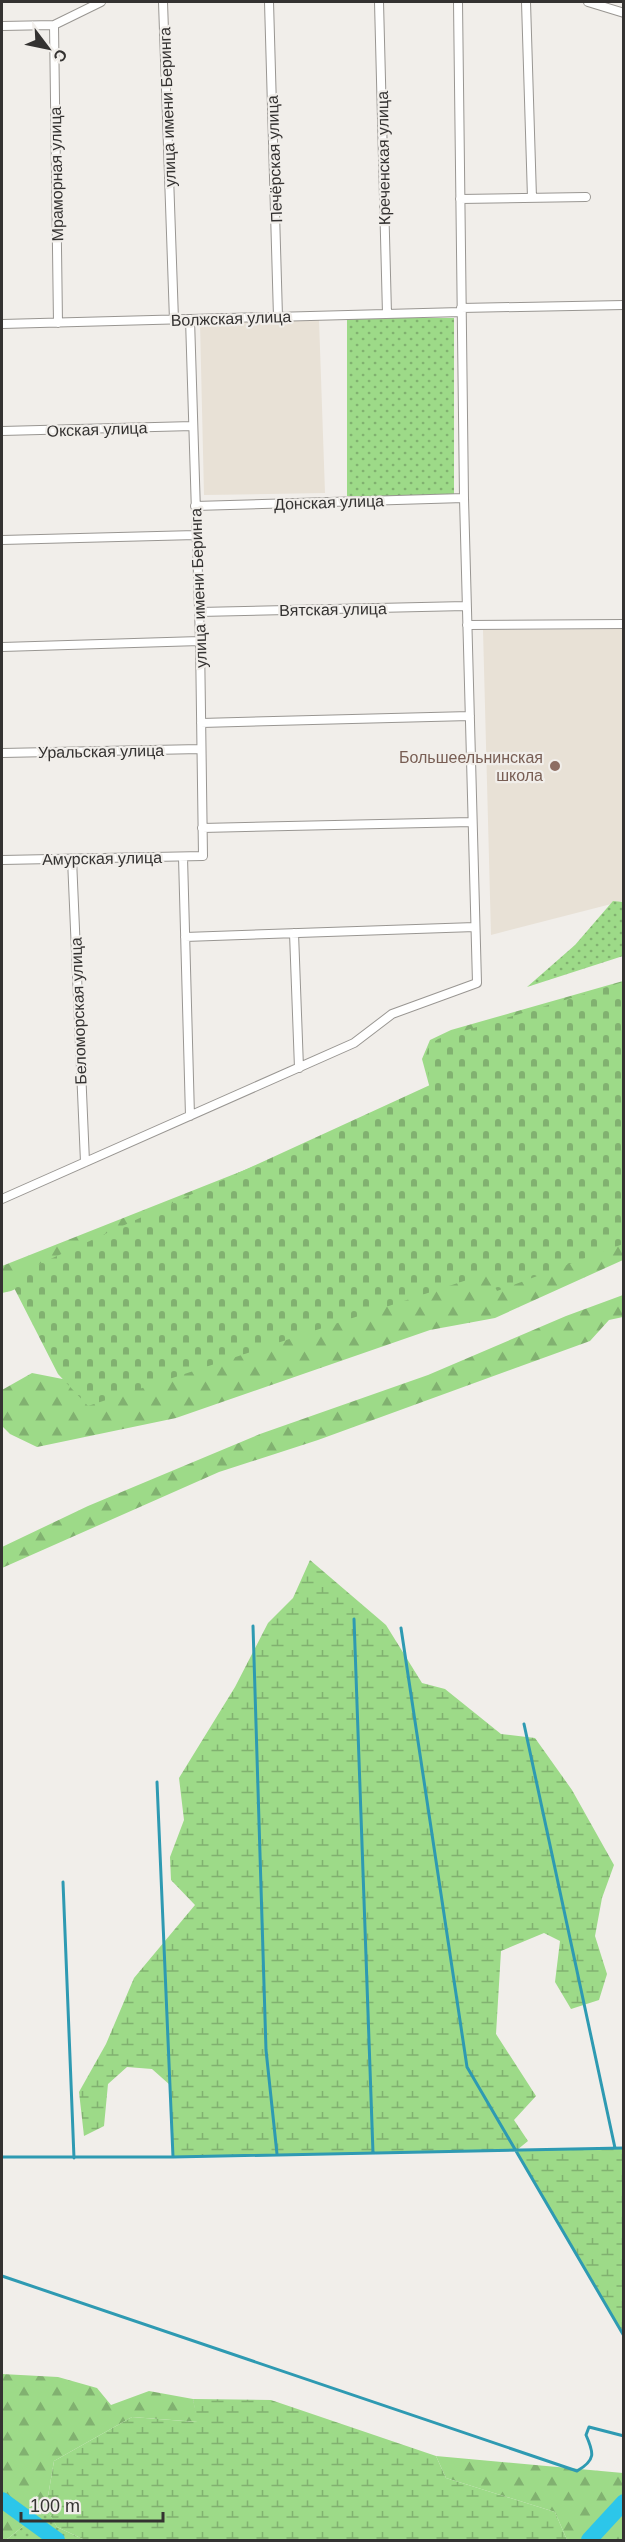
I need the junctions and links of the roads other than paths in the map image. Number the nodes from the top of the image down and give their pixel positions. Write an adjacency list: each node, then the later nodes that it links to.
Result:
1 (101, 2): 9 (street)
2 (164, 2): 19 (street, улица имени Беринга)
3 (269, 2): 17 (street, Печёрская улица)
4 (379, 2): 16 (street, Креченская улица)
5 (458, 2): 13 (street)
6 (526, 2): 12 (street)
7 (588, 2): 8 (street)
8 (624, 13)
9 (54, 25): 10 (street); 20 (street, Мраморная улица)
10 (2, 26)
11 (586, 197): 12 (street)
12 (532, 198): 13 (street)
13 (460, 199): 15 (street)
14 (624, 305): 15 (street, Волжская улица)
15 (461, 310): 16 (street, Волжская улица); 24 (street)
16 (387, 314): 17 (street, Волжская улица)
17 (278, 317): 18 (street, Волжская улица)
18 (190, 319): 19 (street, Волжская улица); 22 (street, улица имени Беринга)
19 (174, 320): 20 (street, Волжская улица)
20 (58, 323): 21 (street, Волжская улица)
21 (2, 324)
22 (193, 426): 23 (street, Окская улица); 25 (street, улица имени Беринга)
23 (2, 431)
24 (464, 498): 25 (street, Донская улица); 28 (street)
25 (195, 506): 26 (street, улица имени Беринга)
26 (196, 535): 27 (street); 29 (street, улица имени Беринга)
27 (2, 540)
28 (466, 606): 29 (street, Вятская улица); 31 (street)
29 (199, 612): 32 (street, улица имени Беринга)
30 (624, 624): 31 (street)
31 (467, 626): 34 (street)
32 (200, 641): 33 (street); 35 (street, улица имени Беринга)
33 (2, 647)
34 (470, 716): 35 (street); 38 (street)
35 (201, 723): 36 (street, улица имени Беринга)
36 (201, 749): 37 (street, Уральская улица); 39 (street, улица имени Беринга)
37 (2, 753)
38 (472, 822): 39 (street); 44 (street)
39 (202, 828): 40 (street, улица имени Беринга)
40 (203, 856): 41 (street, Амурская улица)
41 (183, 857): 42 (street, Амурская улица); 46 (street)
42 (72, 859): 43 (street, Амурская улица); 49 (street, Беломорская улица)
43 (2, 860)
44 (475, 927): 45 (street); 47 (street)
45 (294, 933): 46 (street); 47 (street)
46 (185, 937): 48 (street)
47 (299, 1068): 48 (street)
48 (190, 1116): 49 (street)
49 (85, 1162): 50 (street)
50 (2, 1199)

